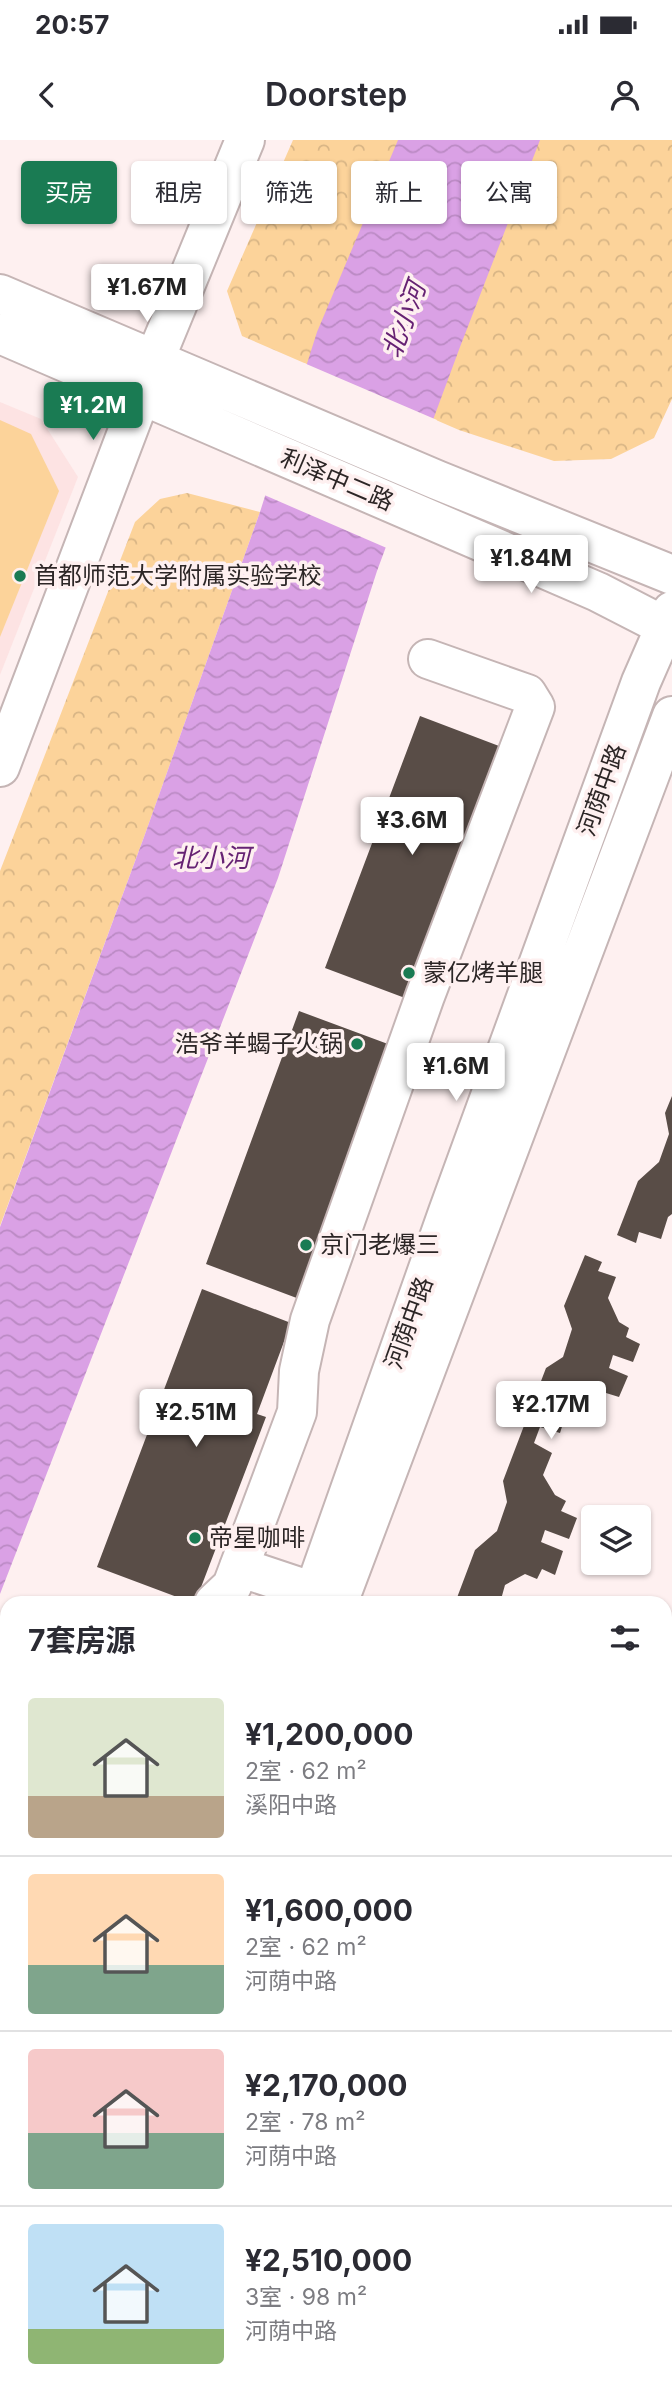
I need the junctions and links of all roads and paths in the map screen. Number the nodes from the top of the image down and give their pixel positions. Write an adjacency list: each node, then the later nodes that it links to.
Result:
1 (245, 140): 4 (street)
2 (0, 294): 4 (street, 利泽中二路)
3 (0, 334): 5 (street, 利泽中二路)
4 (155, 359): 5 (street); 6 (street, 利泽中二路)
5 (142, 397): 7 (street, 利泽中二路); 10 (street)
6 (672, 575)
7 (670, 623): 14 (street, 河荫中路)
8 (428, 659): 11 (street)
9 (672, 716): 15 (street, 河荫中路)
10 (0, 767)
11 (239, 1567): 12 (street); 13 (street)
12 (221, 1596)
13 (312, 1596)
14 (321, 1596)
15 (321, 1596)

